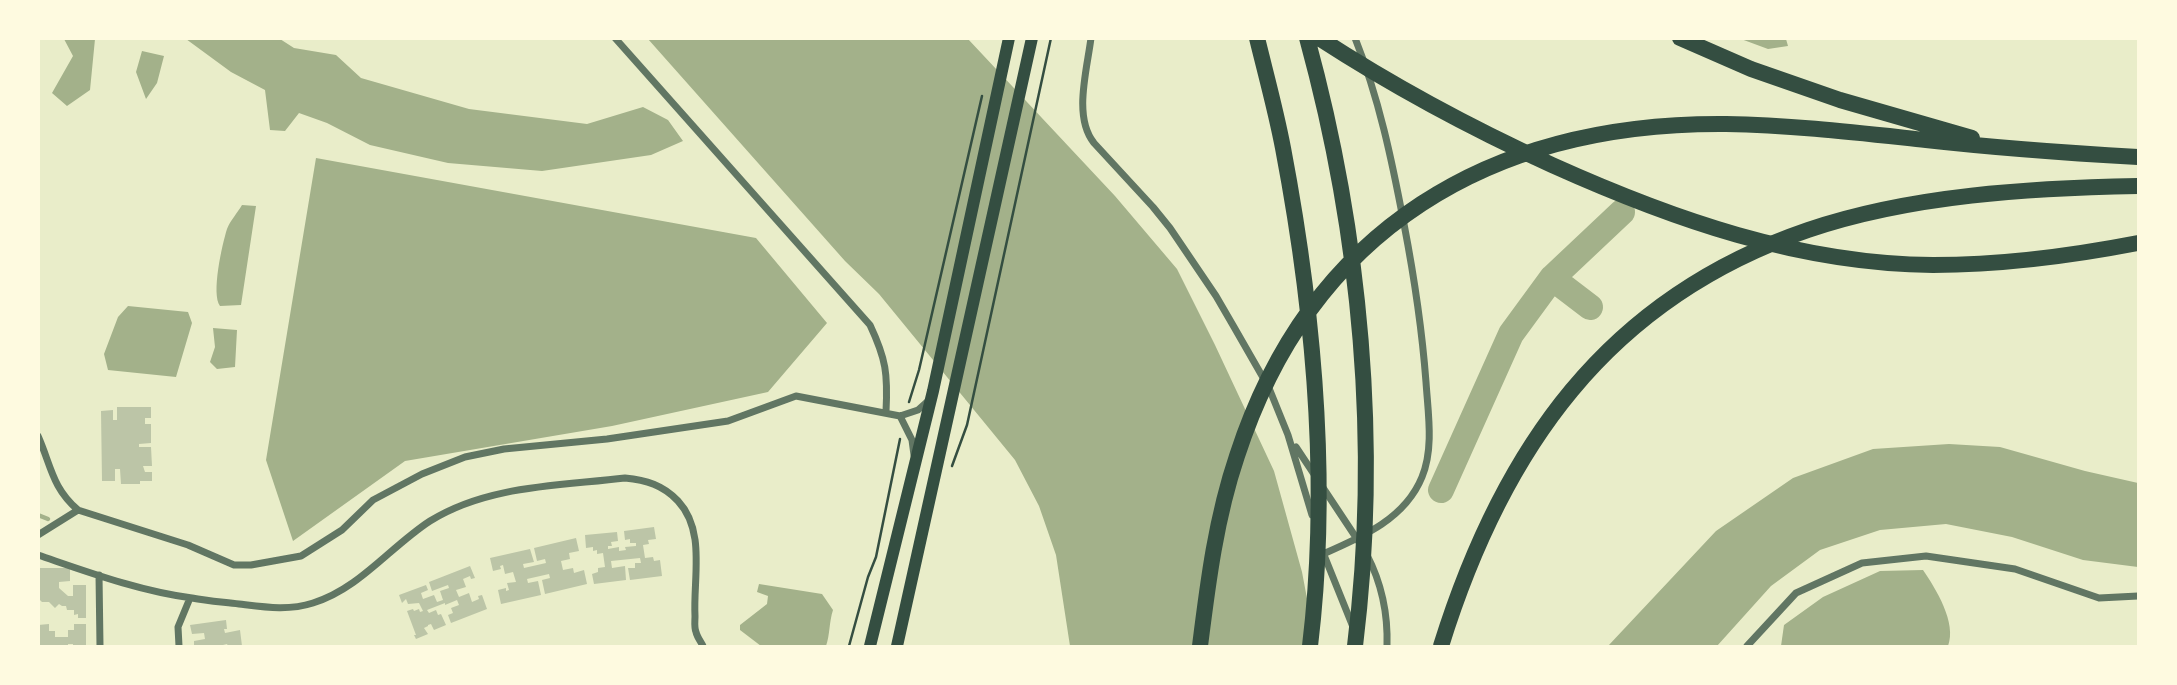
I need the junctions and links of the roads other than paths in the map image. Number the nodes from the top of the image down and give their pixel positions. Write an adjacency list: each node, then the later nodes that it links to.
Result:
1 (615, 38): 15 (street)
2 (1009, 38): 14 (main road)
3 (1091, 38): 17 (street)
4 (1257, 38): 34 (highway)
5 (1307, 38): 35 (highway)
6 (1319, 38): 13 (highway)
7 (1355, 38): 22 (street)
8 (1680, 38): 10 (highway)
9 (1031, 44): 32 (main road)
10 (2010, 149): 11 (highway); 33 (highway)
11 (2138, 157)
12 (2138, 186): 37 (highway)
13 (2138, 243)
14 (932, 395): 16 (street); 19 (main road)
15 (886, 412): 16 (street); 20 (street)
16 (903, 418): 19 (street)
17 (1288, 435): 22 (street); 23 (street)
18 (38, 436): 20 (street)
19 (913, 466): 31 (main road)
20 (78, 510): 21 (street)
21 (38, 535)
22 (1357, 539): 23 (street); 36 (street)
23 (1324, 554): 35 (street)
24 (38, 555): 25 (street)
25 (99, 575): 27 (street); 28 (street)
26 (2138, 596): 38 (street)
27 (190, 598): 29 (street); 30 (street)
28 (100, 646)
29 (179, 646)
30 (703, 646)
31 (870, 646)
32 (897, 646)
33 (1200, 646)
34 (1310, 646)
35 (1357, 646)
36 (1387, 646)
37 (1441, 646)
38 (1747, 646)

